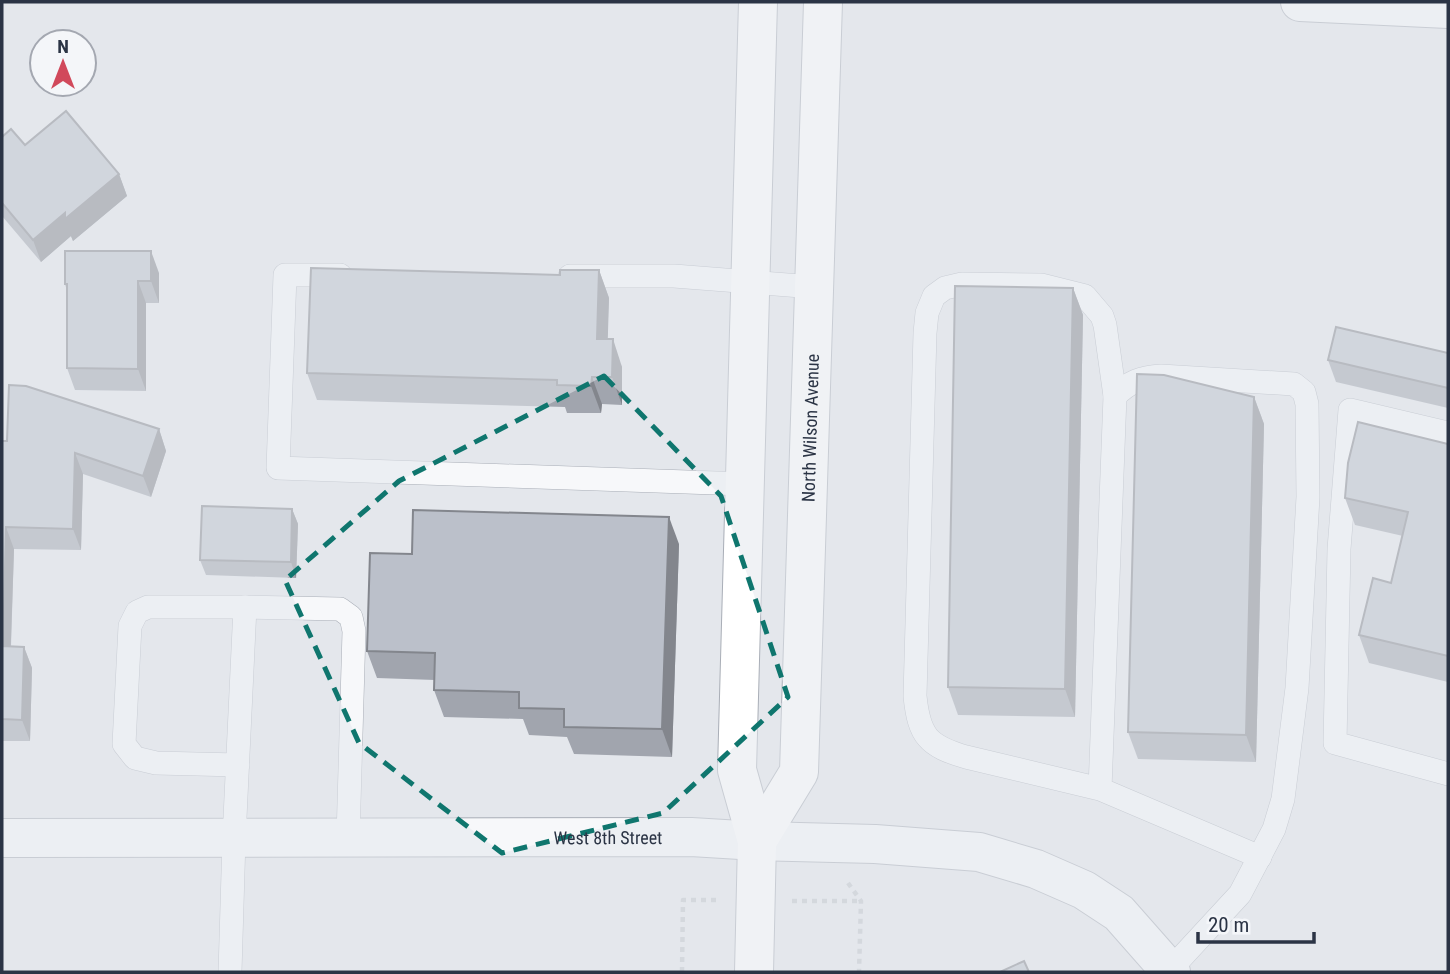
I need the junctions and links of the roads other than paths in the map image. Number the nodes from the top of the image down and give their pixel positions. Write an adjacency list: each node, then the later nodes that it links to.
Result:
1 (758, 2): 8 (main road)
2 (823, 2): 9 (main road, North Wilson Avenue)
3 (1300, 2): 4 (street)
4 (1396, 4): 5 (street)
5 (1448, 9)
6 (355, 275): 12 (lane)
7 (549, 276): 8 (lane)
8 (750, 282): 9 (lane); 12 (main road)
9 (814, 287): 20 (main road, North Wilson Avenue)
10 (1115, 396): 16 (lane); 16 (lane); 21 (lane)
11 (1448, 433): 15 (lane)
12 (745, 484): 20 (main road)
13 (245, 607): 14 (lane); 14 (lane); 18 (lane)
14 (237, 765): 19 (lane)
15 (1448, 774)
16 (1100, 789): 21 (lane)
17 (2, 838): 19 (street, West 8th Street)
18 (348, 838): 19 (street, West 8th Street); 20 (street, West 8th Street)
19 (234, 839): 22 (lane)
20 (757, 841): 23 (main road); 24 (street, West 8th Street)
21 (1260, 857): 24 (lane)
22 (230, 972)
23 (754, 972)
24 (1170, 972)

